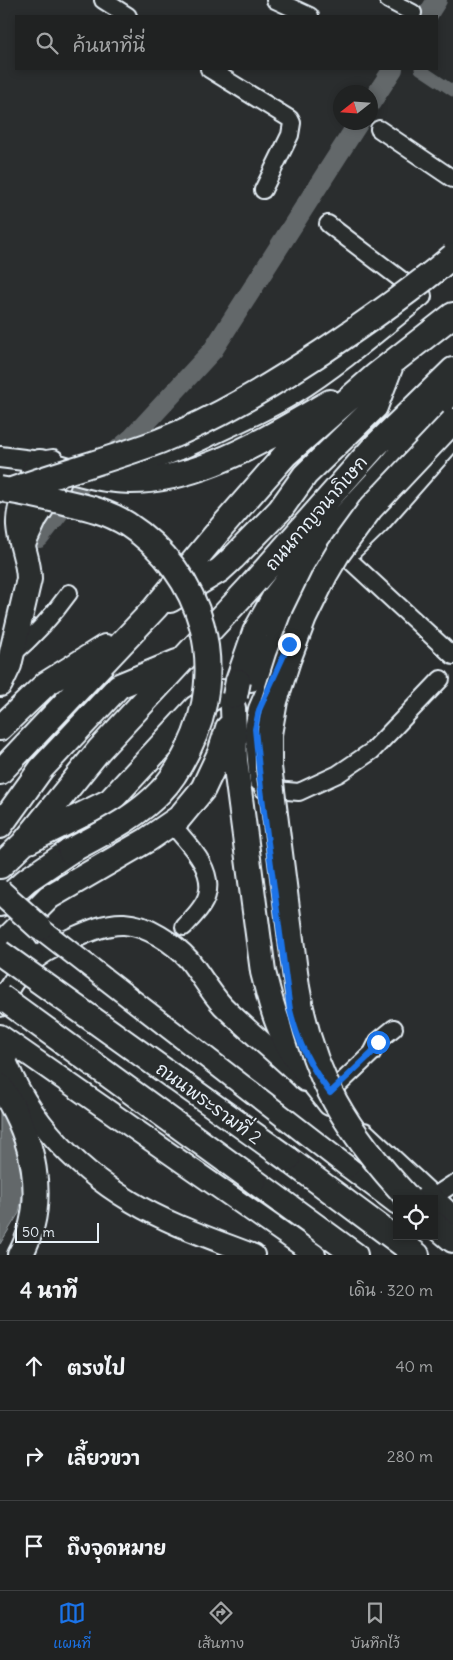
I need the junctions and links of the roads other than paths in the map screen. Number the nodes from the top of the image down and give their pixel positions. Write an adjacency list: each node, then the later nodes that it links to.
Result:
1 (103, 0): 5 (street)
2 (275, 0): 6 (street)
3 (388, 0): 4 (street)
4 (413, 13)
5 (126, 15)
6 (308, 15)
7 (211, 70): 10 (street)
8 (379, 129): 9 (street)
9 (453, 178)
10 (263, 190)
11 (328, 224): 14 (street)
12 (453, 256): 26 (highway, bridge)
13 (453, 269): 14 (main road)
14 (421, 295): 24 (main road, bridge)
15 (453, 315): 16 (highway, ถนนกาญจนาภิเษก)
16 (384, 370): 24 (highway); 30 (highway, ถนนกาญจนาภิเษก); 30 (highway, ถนนกาญจนาภิเษก)
17 (453, 370): 34 (highway, ถนนกาญจนาภิเษก)
18 (453, 389): 37 (highway)
19 (453, 421): 62 (highway, bridge)
20 (453, 439): 28 (main road)
21 (0, 448): 23 (street)
22 (0, 456): 23 (main road)
23 (40, 462): 24 (highway); 27 (highway)
24 (72, 467): 27 (highway)
25 (0, 488): 47 (highway, bridge)
26 (0, 494)
27 (24, 546): 32 (highway)
28 (343, 558): 33 (street); 37 (highway); 40 (main road)
29 (69, 593): 32 (street)
30 (155, 608): 31 (highway, ถนนกาญจนาภิเษก)
31 (134, 629): 38 (highway); 39 (highway, ถนนกาญจนาภิเษก)
32 (11, 656): 36 (highway)
33 (453, 656)
34 (183, 660): 42 (highway, ถนนกาญจนาภิเษก); 43 (highway, ถนนกาญจนาภิเษก)
35 (441, 679): 40 (street)
36 (0, 684)
37 (236, 691): 41 (highway); 43 (highway); 60 (highway)
38 (0, 728)
39 (0, 772)
40 (261, 789): 59 (main road)
41 (171, 823): 48 (street); 50 (highway)
42 (1, 825)
43 (23, 844): 44 (highway, ถนนกาญจนาภิเษก)
44 (0, 866)
45 (0, 892): 49 (highway, bridge)
46 (0, 900): 49 (main road, ถนนพระรามที่ 2, bridge)
47 (0, 904)
48 (184, 927)
49 (40, 928): 63 (main road, ถนนพระรามที่ 2, bridge)
50 (6, 940): 52 (highway)
51 (0, 953): 73 (highway, ถนนพระรามที่ 2, bridge)
52 (32, 960): 54 (main road); 60 (main road)
53 (0, 996): 72 (highway, ถนนพระรามที่ 2, bridge)
54 (0, 1006)
55 (394, 1028): 59 (street)
56 (0, 1035): 71 (main road)
57 (0, 1041): 70 (main road)
58 (0, 1086): 69 (highway)
59 (330, 1093): 62 (main road)
60 (344, 1120): 62 (main road)
61 (453, 1184): 62 (street)
62 (421, 1194): 64 (main road)
63 (393, 1201)
64 (453, 1216)
65 (438, 1227): 67 (highway)
66 (438, 1235): 68 (main road)
67 (453, 1240)
68 (453, 1246)
69 (20, 1255)
70 (254, 1255)
71 (315, 1255)
72 (355, 1255)
73 (417, 1255)

